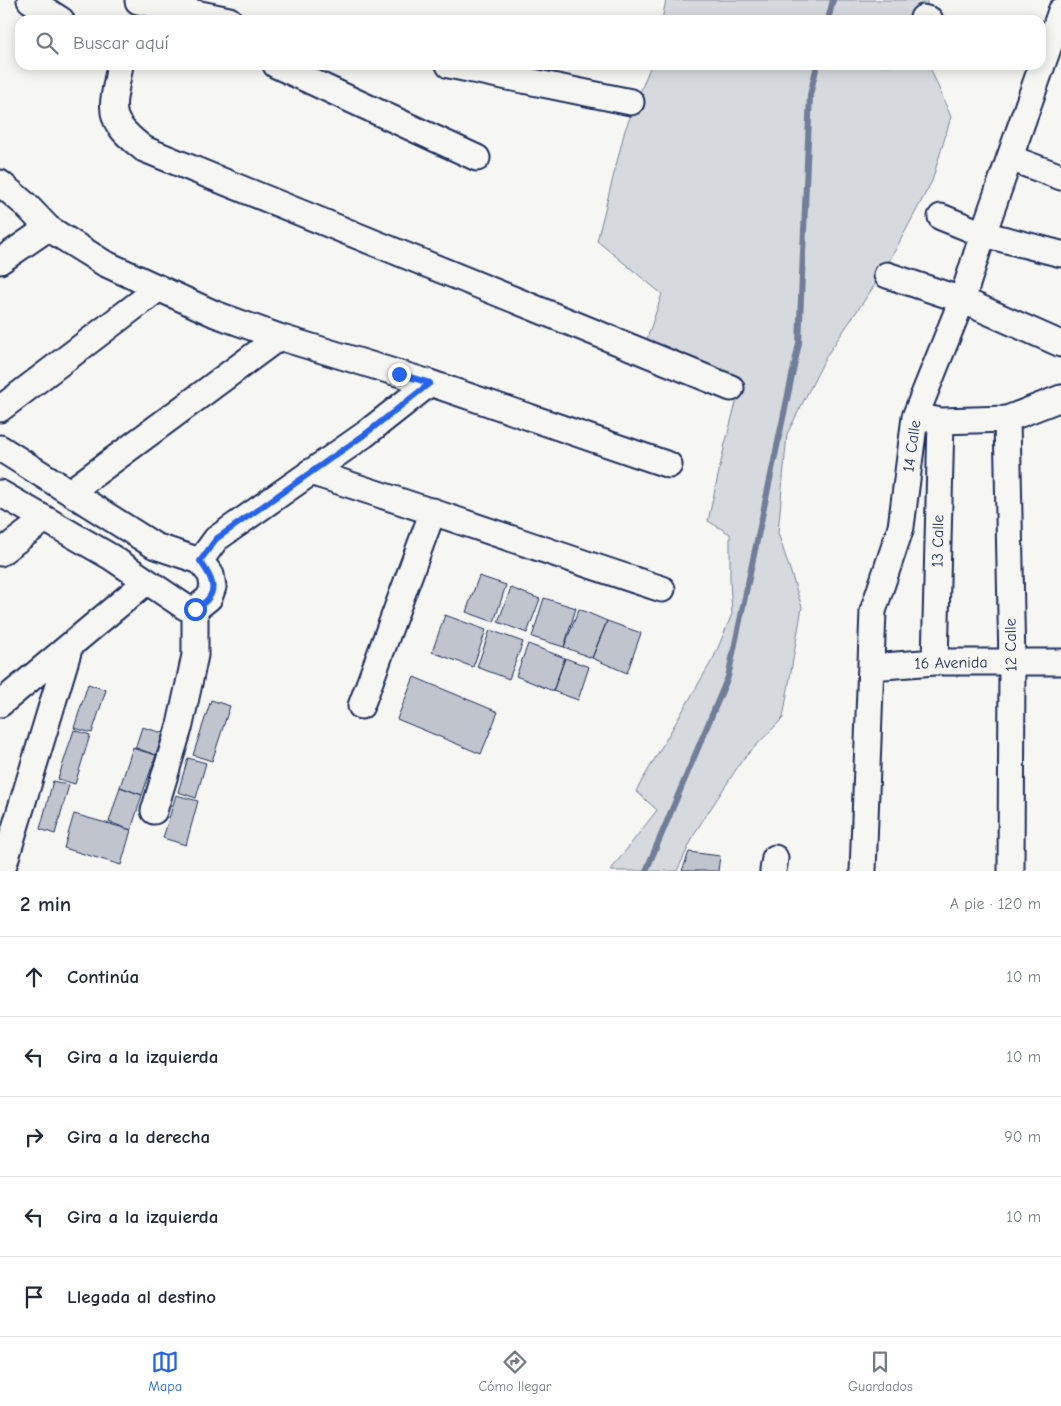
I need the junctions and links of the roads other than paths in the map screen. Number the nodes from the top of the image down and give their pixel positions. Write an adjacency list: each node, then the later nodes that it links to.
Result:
1 (30, 0): 4 (street)
2 (137, 7): 5 (street); 6 (street)
3 (1061, 12): 7 (street, 14 Calle)
4 (53, 15)
5 (162, 15)
6 (194, 15)
7 (1049, 58)
8 (119, 70): 28 (street)
9 (287, 70): 13 (street)
10 (474, 70): 12 (street)
11 (1044, 70): 14 (street, 14 Calle)
12 (631, 102)
13 (477, 158)
14 (1010, 158): 15 (street); 19 (street, 14 Calle)
15 (1061, 177)
16 (0, 183): 18 (street)
17 (941, 217): 19 (street)
18 (48, 228): 21 (street); 23 (street)
19 (983, 234): 20 (street); 24 (street, 14 Calle)
20 (1058, 246)
21 (0, 261)
22 (886, 275): 24 (street)
23 (160, 288): 25 (street); 30 (street)
24 (962, 300): 26 (street); 31 (street, 14 Calle)
25 (279, 337): 27 (street); 37 (street)
26 (1061, 344)
27 (430, 383): 35 (street); 36 (street)
28 (731, 388)
29 (1061, 398): 32 (street)
30 (0, 409)
31 (915, 416): 33 (street); 50 (street, 14 Calle)
32 (1007, 419): 33 (street); 49 (street, 12 Calle)
33 (941, 421): 47 (street, 13 Calle)
34 (0, 448): 37 (street)
35 (669, 466)
36 (310, 472): 39 (street); 42 (street)
37 (70, 492): 42 (street)
38 (0, 493): 40 (street)
39 (433, 511): 44 (street); 52 (street)
40 (44, 520): 41 (street); 43 (street)
41 (0, 553)
42 (200, 561): 45 (street)
43 (146, 582): 45 (street); 46 (street)
44 (662, 589)
45 (195, 609): 53 (street)
46 (69, 649): 51 (street); 54 (street)
47 (935, 662): 49 (street, 16 Avenida); 50 (street, 16 Avenida)
48 (1061, 662): 49 (street, 16 Avenida)
49 (1012, 663): 56 (street, 12 Calle)
50 (872, 667): 55 (street, 14 Calle)
51 (0, 704)
52 (361, 706)
53 (154, 811)
54 (2, 871)
55 (863, 871)
56 (1011, 871)

